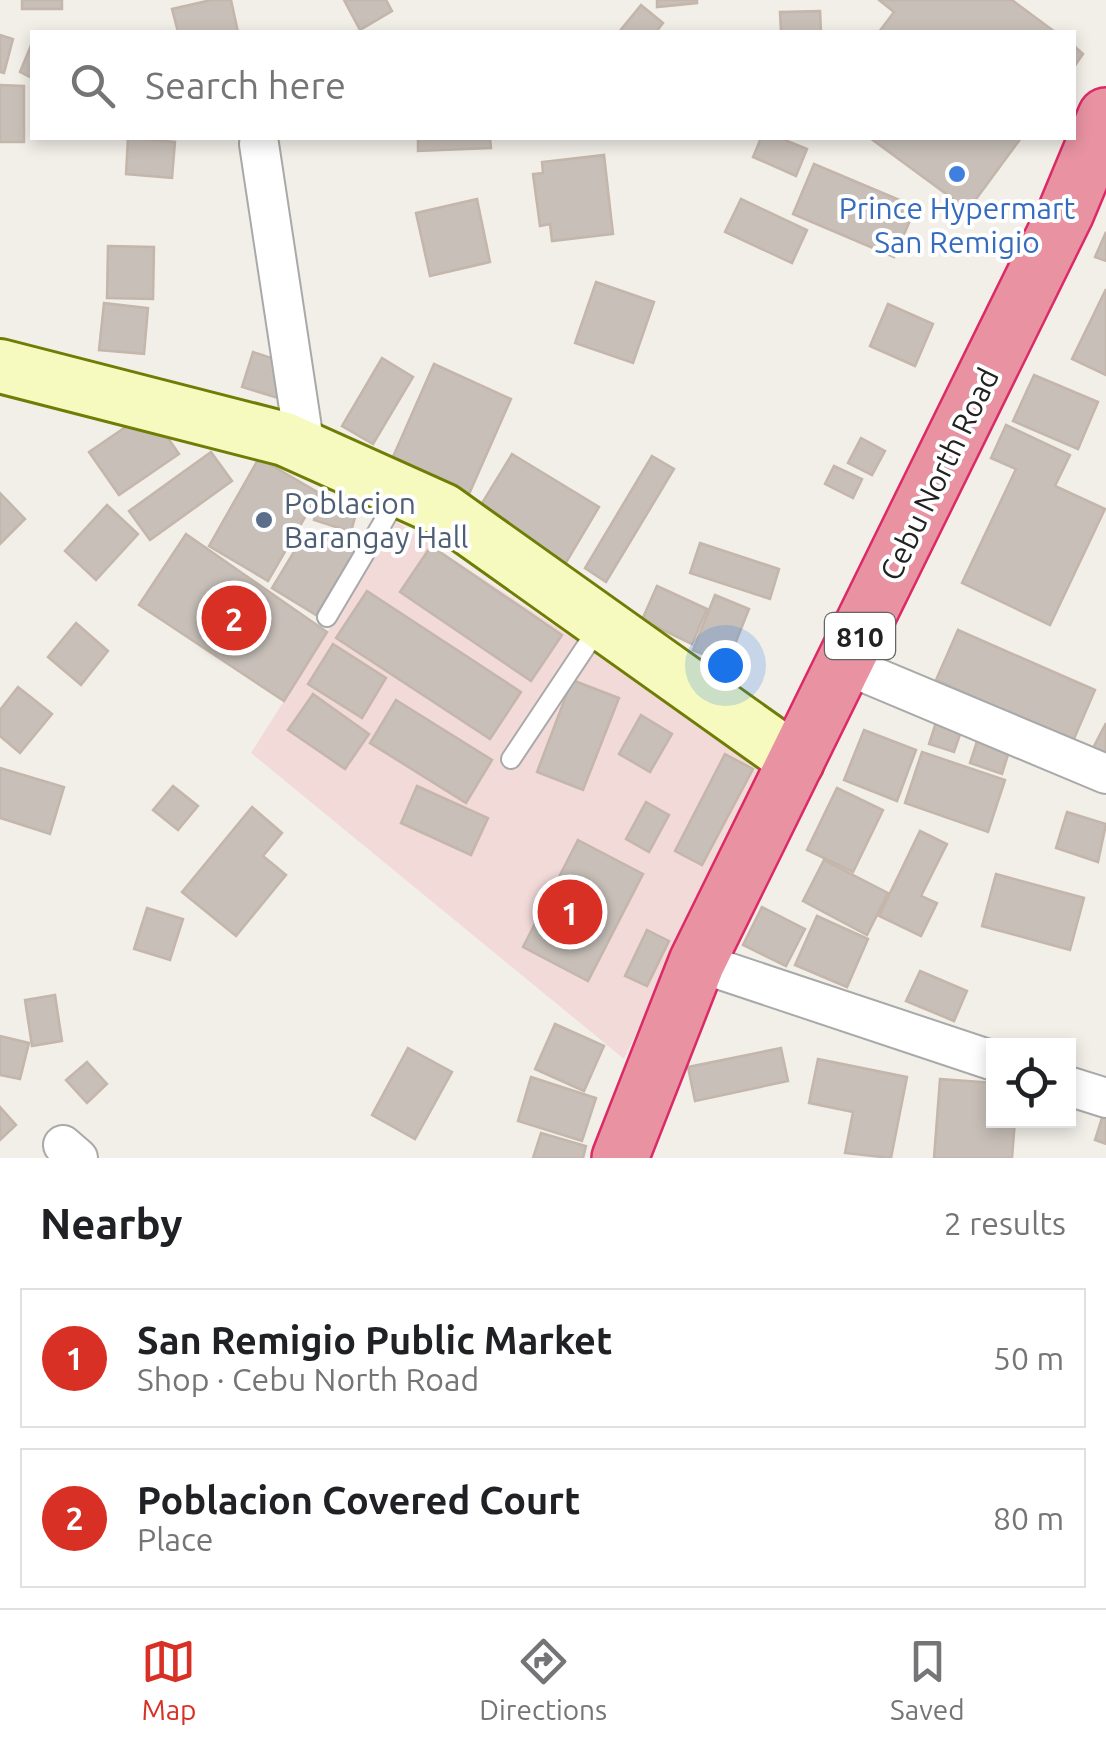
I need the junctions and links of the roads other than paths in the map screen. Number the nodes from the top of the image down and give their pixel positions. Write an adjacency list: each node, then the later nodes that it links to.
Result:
1 (1106, 116): 8 (highway, Cebu North Road / 810)
2 (259, 144): 4 (street)
3 (0, 366): 4 (street)
4 (305, 448): 5 (street)
5 (400, 492): 6 (lane); 7 (street)
6 (328, 616)
7 (602, 623): 9 (lane); 10 (street)
8 (846, 665): 10 (highway, Cebu North Road / 810); 11 (street)
9 (511, 759)
10 (797, 762): 12 (highway, Cebu North Road / 810)
11 (1106, 774)
12 (697, 962): 13 (street); 16 (highway, Cebu North Road / 810)
13 (986, 1057)
14 (1076, 1089): 15 (street)
15 (1106, 1098)
16 (620, 1158)

